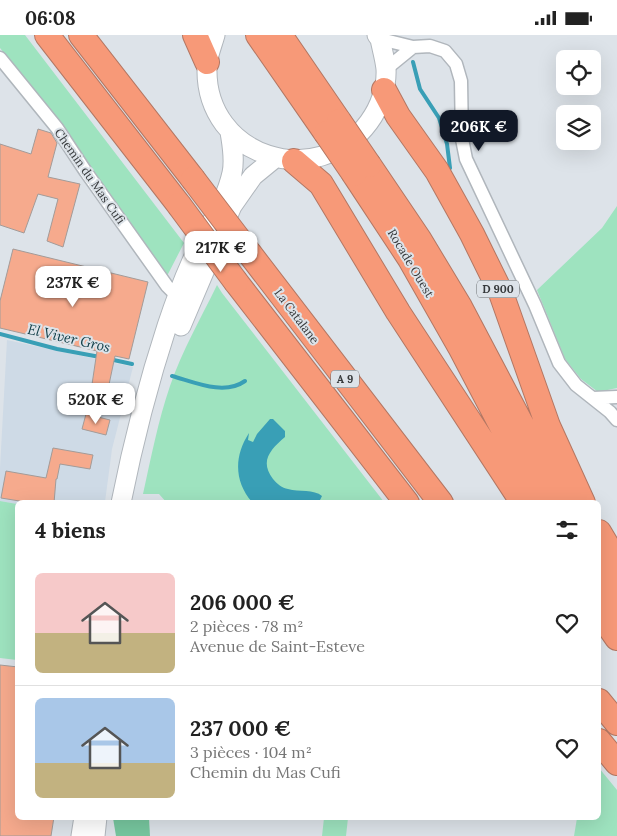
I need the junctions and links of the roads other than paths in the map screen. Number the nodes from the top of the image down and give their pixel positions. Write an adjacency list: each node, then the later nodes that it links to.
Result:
1 (47, 35): 22 (highway, A 9, bridge)
2 (81, 35): 23 (highway, La Catalane / A 9, bridge)
3 (195, 35): 10 (highway)
4 (215, 35): 10 (main road)
5 (258, 35): 12 (highway, Rocade Ouest)
6 (280, 35): 12 (highway, Rocade Ouest)
7 (379, 37): 8 (street); 11 (main road)
8 (413, 47): 11 (street); 18 (street)
9 (0, 57): 16 (street, Chemin du Mas Cufi)
10 (208, 62): 13 (main road)
11 (385, 79): 14 (main road); 27 (highway, D 900)
12 (332, 127): 15 (highway, Rocade Ouest, bridge)
13 (230, 132): 14 (main road); 16 (main road)
14 (284, 160): 21 (main road); 24 (highway)
15 (361, 169): 25 (highway, Rocade Ouest); 26 (highway, Rocade Ouest)
16 (178, 297): 20 (main road)
17 (617, 397): 18 (street)
18 (593, 398): 19 (street)
19 (617, 420)
20 (123, 500)
21 (133, 500)
22 (405, 500)
23 (439, 500)
24 (521, 500)
25 (542, 500)
26 (564, 500)
27 (582, 500)
28 (601, 535): 30 (highway)
29 (601, 560): 31 (highway)
30 (617, 562)
31 (617, 584)
32 (601, 593): 34 (highway)
33 (601, 615): 35 (highway)
34 (617, 618)
35 (617, 638)
36 (601, 703): 37 (highway)
37 (617, 723)
38 (601, 743): 39 (highway)
39 (617, 763)
40 (84, 820): 42 (main road)
41 (97, 820): 43 (main road)
42 (81, 836)
43 (95, 836)

